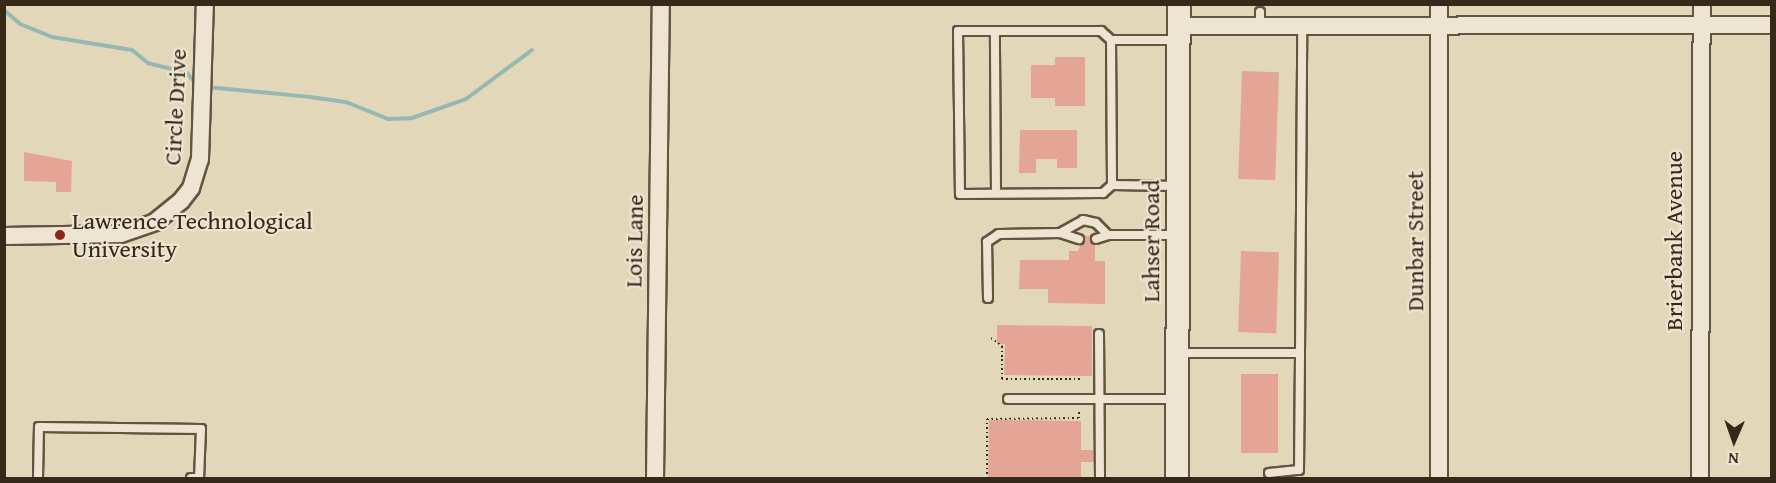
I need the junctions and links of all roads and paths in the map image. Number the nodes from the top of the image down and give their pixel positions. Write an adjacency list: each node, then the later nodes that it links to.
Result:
1 (205, 4): 17 (street, Circle Drive)
2 (661, 4): 34 (street, Lois Lane)
3 (1439, 4): 9 (street, Dunbar Street)
4 (1702, 4): 8 (street, Brierbank Avenue)
5 (1179, 24): 7 (street); 11 (lane); 13 (main road, Lahser Road)
6 (1772, 25): 8 (street)
7 (1302, 27): 9 (street); 25 (lane)
8 (1702, 27): 9 (street); 39 (street, Brierbank Avenue)
9 (1439, 28): 38 (street, Dunbar Street)
10 (996, 31): 11 (lane); 14 (lane); 14 (lane)
11 (1111, 40): 12 (lane)
12 (1112, 185): 13 (lane); 14 (lane)
13 (1178, 186): 18 (main road, Lahser Road)
14 (996, 193)
15 (1060, 233): 16 (lane); 19 (lane); 21 (lane)
16 (1108, 235): 18 (lane); 20 (lane)
17 (4, 236)
18 (1178, 236): 24 (main road, Lahser Road)
19 (1079, 239)
20 (1095, 239)
21 (988, 298)
22 (1099, 334): 28 (lane)
23 (991, 338): 26 (path)
24 (1178, 353): 25 (lane); 29 (main road, Lahser Road)
25 (1300, 353): 31 (lane)
26 (1082, 379)
27 (1008, 399): 28 (lane)
28 (1100, 399): 29 (lane); 36 (lane)
29 (1177, 399): 37 (main road, Lahser Road)
30 (1079, 406): 35 (path)
31 (1269, 472)
32 (38, 478): 33 (lane)
33 (191, 478)
34 (656, 478)
35 (987, 478)
36 (1100, 478)
37 (1177, 478)
38 (1439, 478)
39 (1700, 478)

